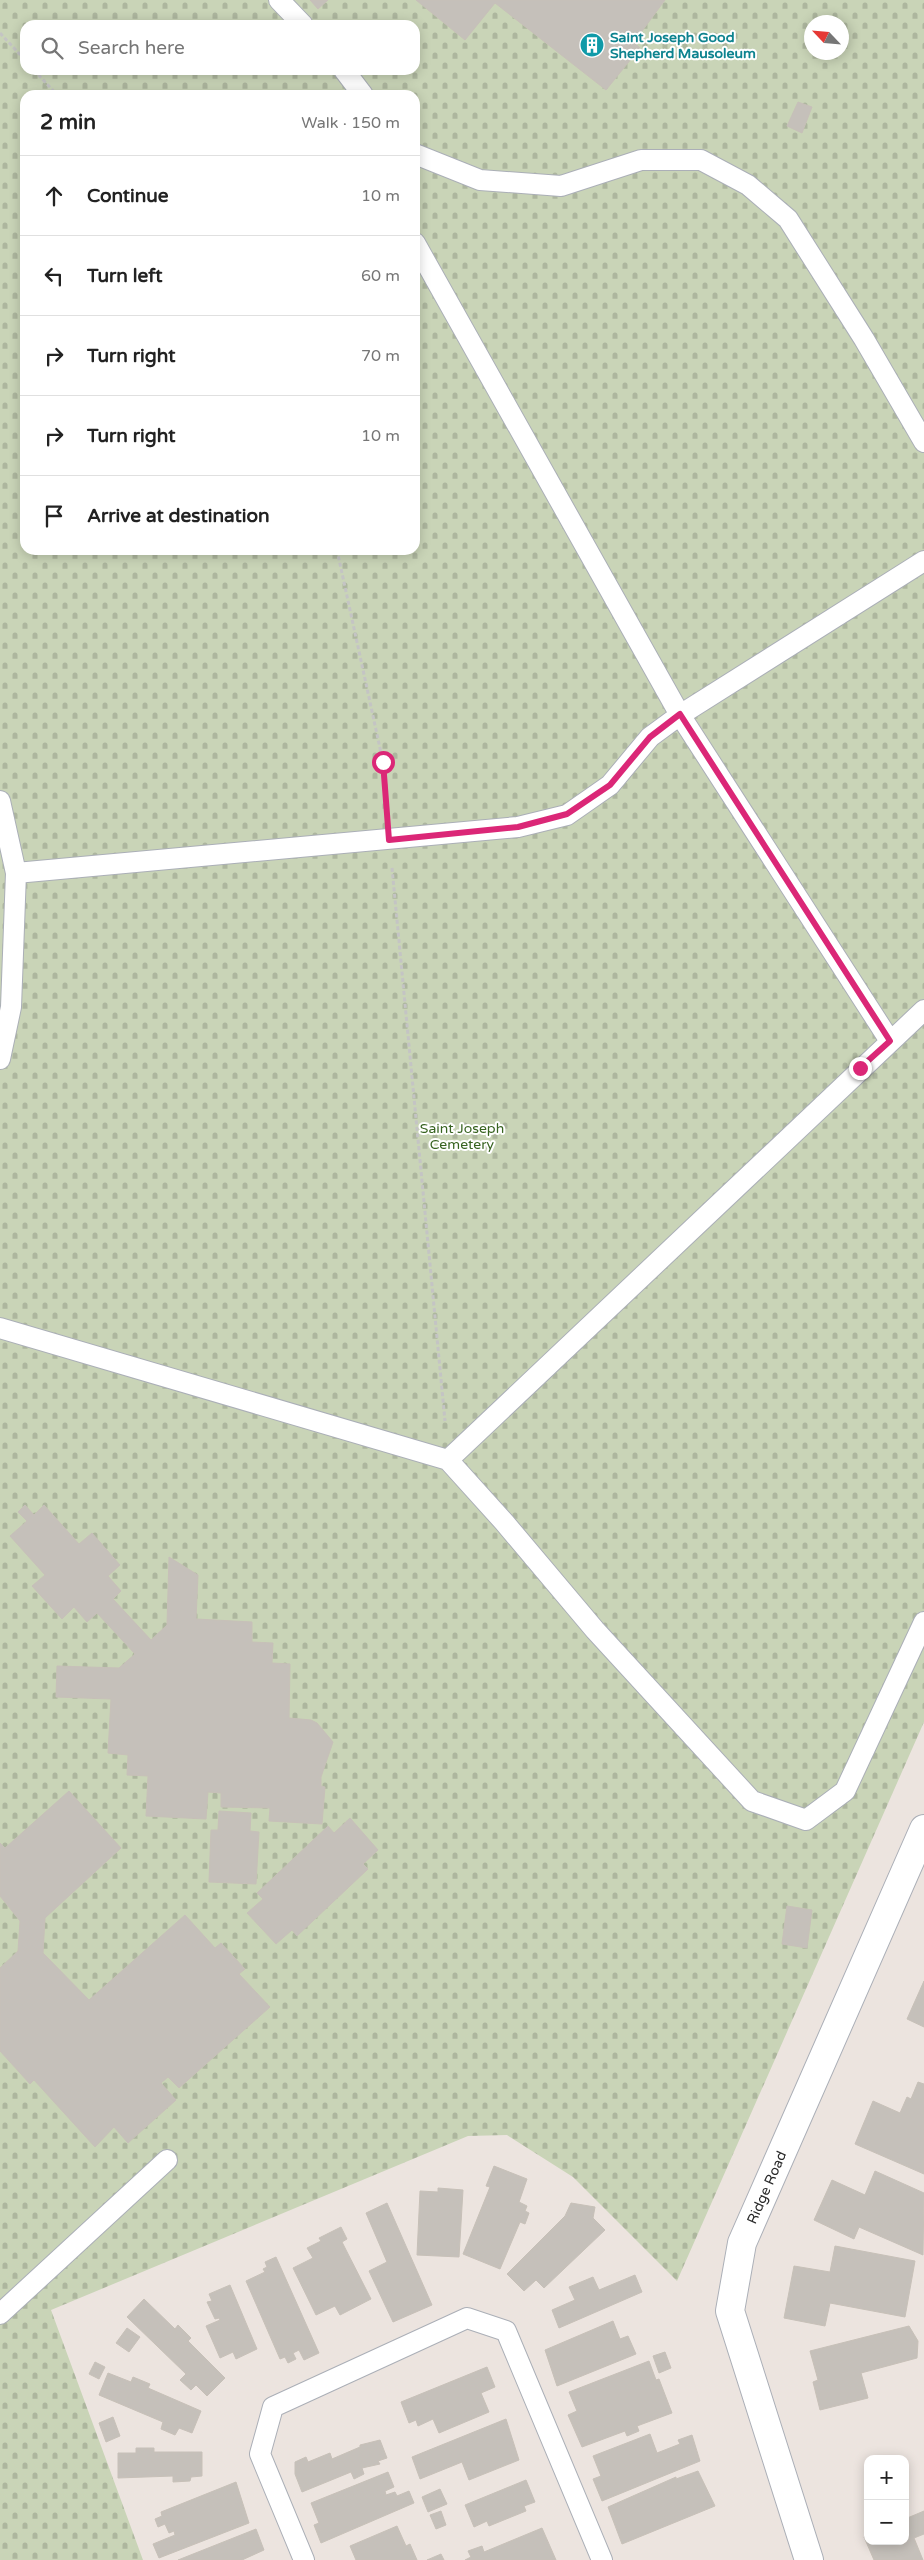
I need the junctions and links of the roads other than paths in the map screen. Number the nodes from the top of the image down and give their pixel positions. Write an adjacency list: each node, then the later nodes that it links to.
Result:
1 (279, 0): 2 (lane)
2 (297, 20)
3 (348, 75): 4 (lane)
4 (359, 90)
5 (420, 156): 7 (lane)
6 (420, 252): 9 (lane)
7 (924, 442)
8 (924, 561): 9 (lane)
9 (680, 714): 11 (lane); 13 (lane)
10 (0, 800): 11 (lane)
11 (16, 874): 14 (lane)
12 (924, 1010): 13 (lane)
13 (890, 1041): 16 (lane)
14 (0, 1059)
15 (0, 1328): 16 (lane)
16 (448, 1460): 17 (lane)
17 (924, 1622)
18 (924, 1829): 23 (street, Ridge Road)
19 (167, 2160): 20 (lane)
20 (0, 2314)
21 (304, 2560): 22 (lane)
22 (602, 2560)
23 (809, 2560)

